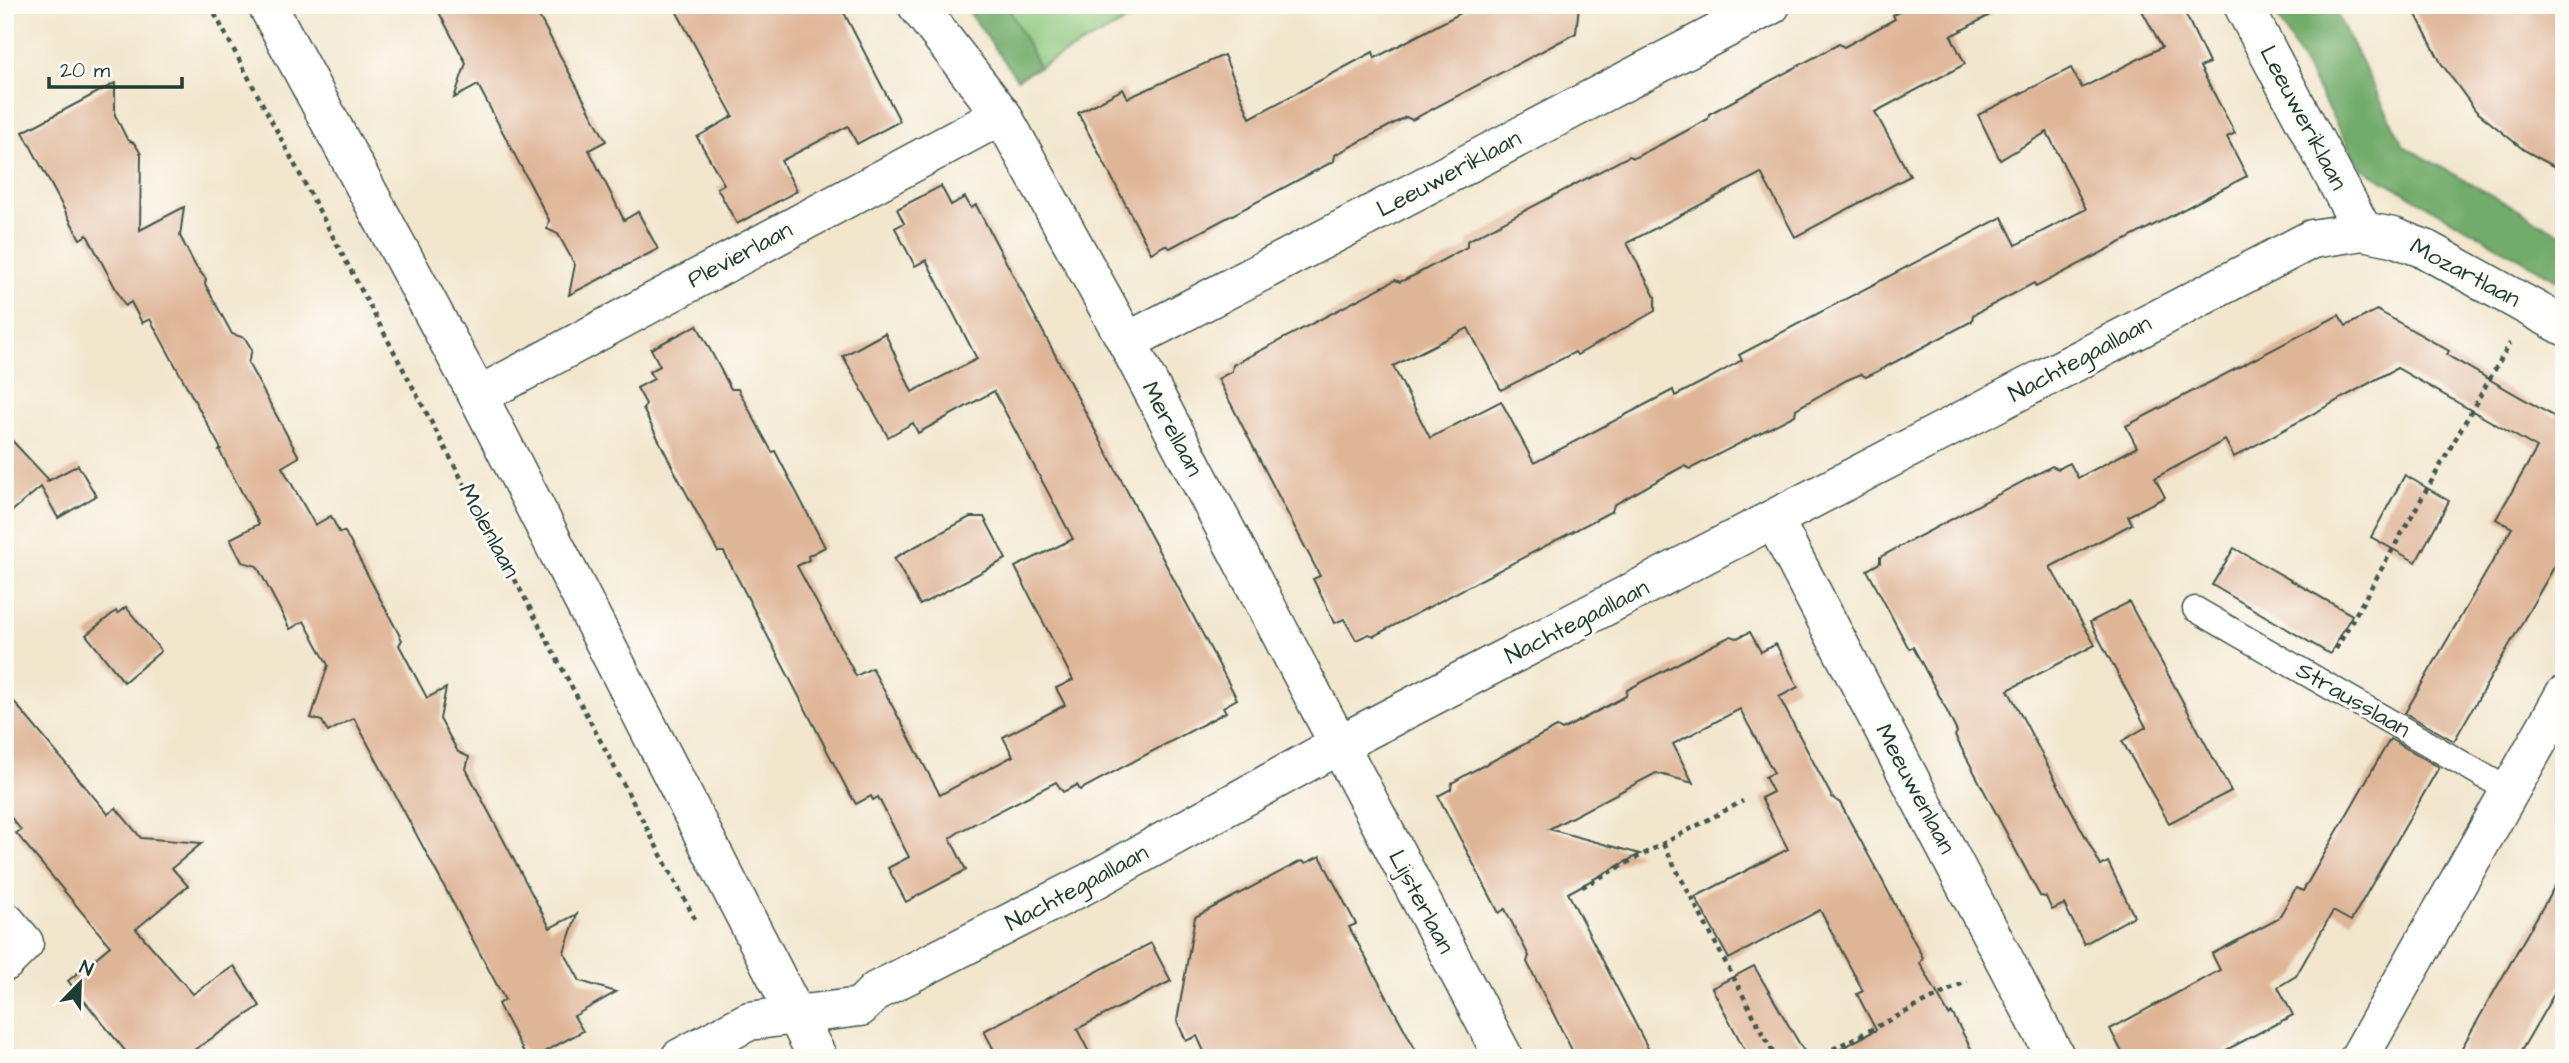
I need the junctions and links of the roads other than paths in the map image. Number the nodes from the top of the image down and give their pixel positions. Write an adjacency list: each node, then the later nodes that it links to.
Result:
1 (267, 5): 9 (street, Molenlaan)
2 (917, 5): 5 (street, Merellaan)
3 (1771, 5): 8 (street, Leeuweriklaan)
4 (2243, 5): 6 (street, Leeuweriklaan)
5 (1002, 115): 8 (street, Merellaan); 9 (street, Plevierlaan)
6 (2363, 231): 7 (street, Mozartlaan); 10 (street, Nachtegaallaan)
7 (2564, 326)
8 (1126, 342): 13 (street, Merellaan)
9 (478, 396): 17 (street, Molenlaan)
10 (1774, 520): 13 (street, Nachtegaallaan); 21 (street, Meeuwenlaan)
11 (2195, 609): 14 (lane, Strausslaan)
12 (2564, 695): 14 (street)
13 (1338, 745): 17 (street, Nachtegaallaan); 20 (street, Lijsterlaan)
14 (2510, 791): 22 (street)
15 (5, 921): 16 (street)
16 (5, 962)
17 (795, 1016): 18 (street, Nachtegaallaan); 19 (street, Molenlaan)
18 (680, 1058)
19 (818, 1058)
20 (1504, 1058)
21 (2056, 1058)
22 (2359, 1058)

